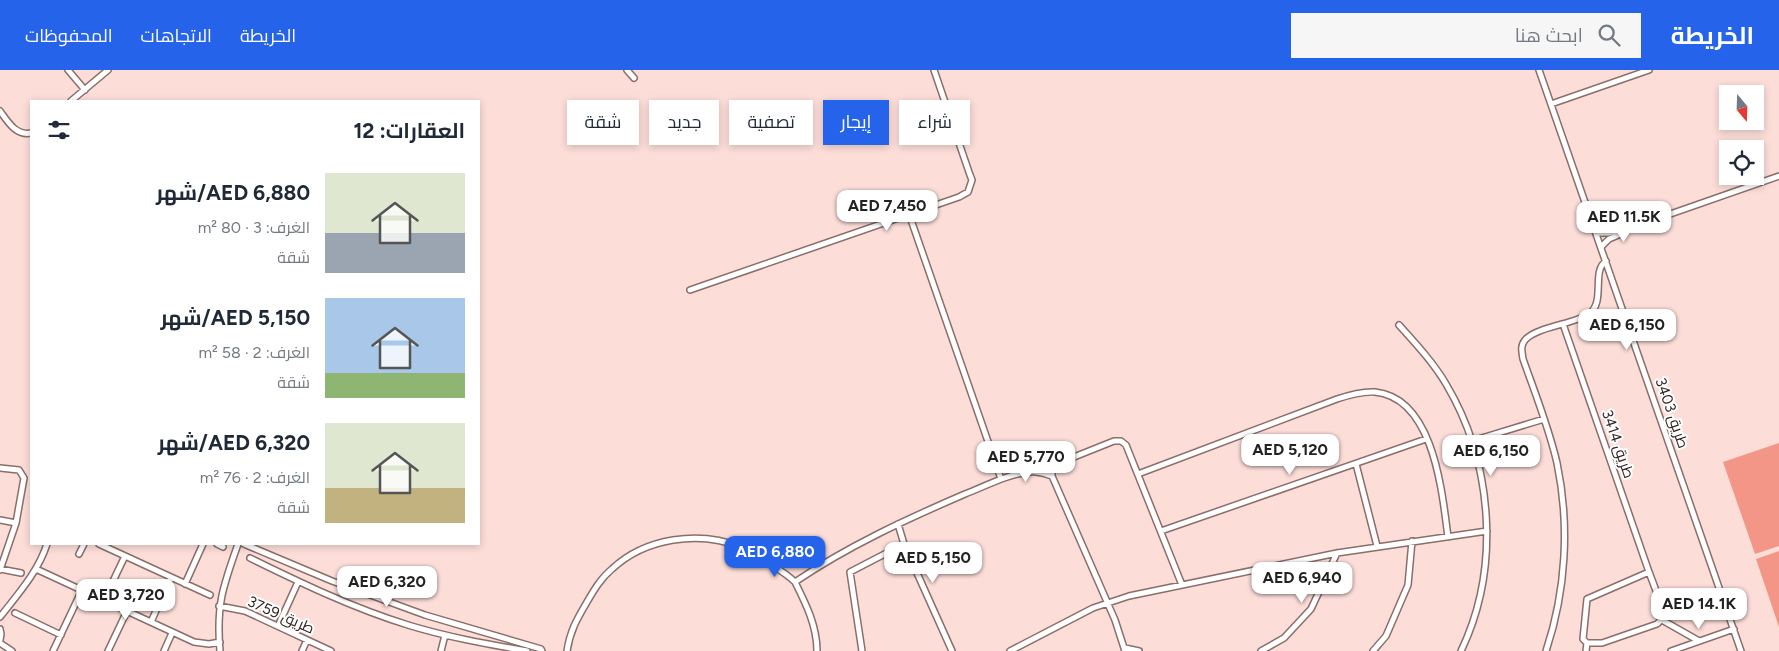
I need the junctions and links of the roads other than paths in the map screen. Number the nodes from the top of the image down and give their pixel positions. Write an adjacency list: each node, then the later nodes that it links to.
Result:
1 (68, 70): 8 (street)
2 (108, 70): 8 (street)
3 (626, 70): 7 (street)
4 (934, 70): 14 (street)
5 (1539, 70): 10 (street, طريق 3403)
6 (1650, 70): 10 (street)
7 (634, 78)
8 (85, 90): 9 (street)
9 (72, 100)
10 (1551, 104): 16 (street, طريق 3403)
11 (0, 111): 12 (street)
12 (30, 133)
13 (1779, 176): 15 (street)
14 (909, 214): 19 (street); 29 (street)
15 (1636, 226): 16 (street); 17 (street)
16 (1596, 233): 17 (street, طريق 3403)
17 (1601, 247): 18 (street, طريق 3403)
18 (1606, 261): 20 (street); 72 (street, طريق 3403)
19 (690, 290)
20 (1564, 324): 22 (street); 53 (street, طريق 3414)
21 (1399, 325): 24 (street)
22 (1544, 419): 24 (street); 103 (street)
23 (1426, 439): 25 (street); 27 (street); 35 (street)
24 (1472, 441): 33 (street)
25 (1356, 464): 34 (street); 45 (street)
26 (0, 468): 31 (street)
27 (1138, 474): 28 (street); 34 (street)
28 (1052, 476): 29 (street); 63 (street)
29 (1001, 479): 32 (street)
30 (0, 520): 31 (street)
31 (16, 523): 52 (street)
32 (898, 524): 37 (street); 57 (street)
33 (1487, 531): 35 (street); 102 (street)
34 (1161, 532): 59 (street)
35 (1448, 537): 36 (street)
36 (1412, 541): 45 (street); 101 (street)
37 (904, 544): 95 (street); 96 (street)
38 (47, 545): 51 (street)
39 (84, 545): 48 (street)
40 (101, 545): 49 (street)
41 (203, 545): 58 (street)
42 (219, 545): 46 (street)
43 (238, 545): 64 (street)
44 (246, 545): 92 (street)
45 (1377, 546): 47 (street)
46 (223, 547)
47 (1337, 553): 59 (street); 100 (street)
48 (79, 554)
49 (125, 556): 55 (street); 62 (street)
50 (250, 558): 56 (street)
51 (36, 569): 60 (street); 67 (street)
52 (0, 570): 54 (street)
53 (1649, 572): 68 (street, طريق 3414); 80 (street)
54 (22, 573)
55 (171, 577): 58 (street); 69 (street)
56 (298, 582): 70 (street); 75 (street)
57 (795, 582): 93 (street); 94 (street)
58 (185, 584): 61 (street)
59 (1182, 585): 63 (street)
60 (82, 590): 62 (street); 74 (street)
61 (210, 595)
62 (104, 600): 65 (street)
63 (1107, 602): 81 (street); 82 (street)
64 (219, 606): 70 (street, طريق 3759); 79 (street)
65 (127, 611): 69 (street); 85 (street)
66 (15, 613): 74 (street)
67 (0, 617)
68 (1662, 620): 78 (street); 80 (street)
69 (151, 622): 73 (street)
70 (278, 626): 76 (street, طريق 3759)
71 (0, 629): 77 (street)
72 (1734, 629): 78 (street); 106 (street, طريق 3403)
73 (172, 633): 79 (street); 86 (street)
74 (61, 635): 84 (street)
75 (445, 635): 90 (street); 91 (street)
76 (307, 640): 88 (street); 89 (street, طريق 3759)
77 (0, 641): 83 (street)
78 (1699, 641): 105 (street)
79 (220, 642): 87 (street)
80 (1587, 643): 104 (street)
81 (1020, 646): 97 (street); 98 (street)
82 (1125, 650): 99 (street)
83 (12, 651)
84 (53, 651)
85 (108, 651)
86 (164, 651)
87 (220, 651)
88 (302, 651)
89 (331, 651)
90 (441, 651)
91 (527, 651)
92 (542, 651)
93 (567, 651)
94 (817, 651)
95 (862, 651)
96 (952, 651)
97 (1010, 651)
98 (1027, 651)
99 (1139, 651)
100 (1261, 651)
101 (1373, 651)
102 (1461, 651)
103 (1546, 651)
104 (1586, 651)
105 (1671, 651)
106 (1742, 651)

